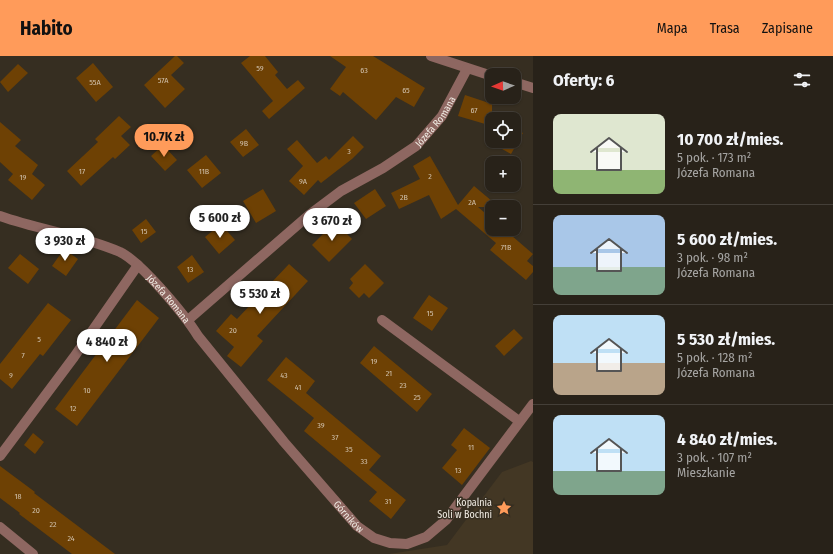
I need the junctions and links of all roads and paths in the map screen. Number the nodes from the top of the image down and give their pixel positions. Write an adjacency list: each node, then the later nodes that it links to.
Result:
1 (430, 56): 2 (street)
2 (467, 69): 3 (street); 8 (street, Józefa Romana)
3 (485, 74)
4 (521, 84): 5 (street)
5 (533, 88)
6 (0, 216): 7 (street, Józefa Romana)
7 (138, 265): 8 (street, Józefa Romana); 12 (street)
8 (188, 320): 11 (street, Górników)
9 (382, 320): 11 (street)
10 (532, 407): 11 (street, Górników)
11 (519, 421)
12 (0, 456)
13 (0, 527): 14 (street)
14 (33, 554)

